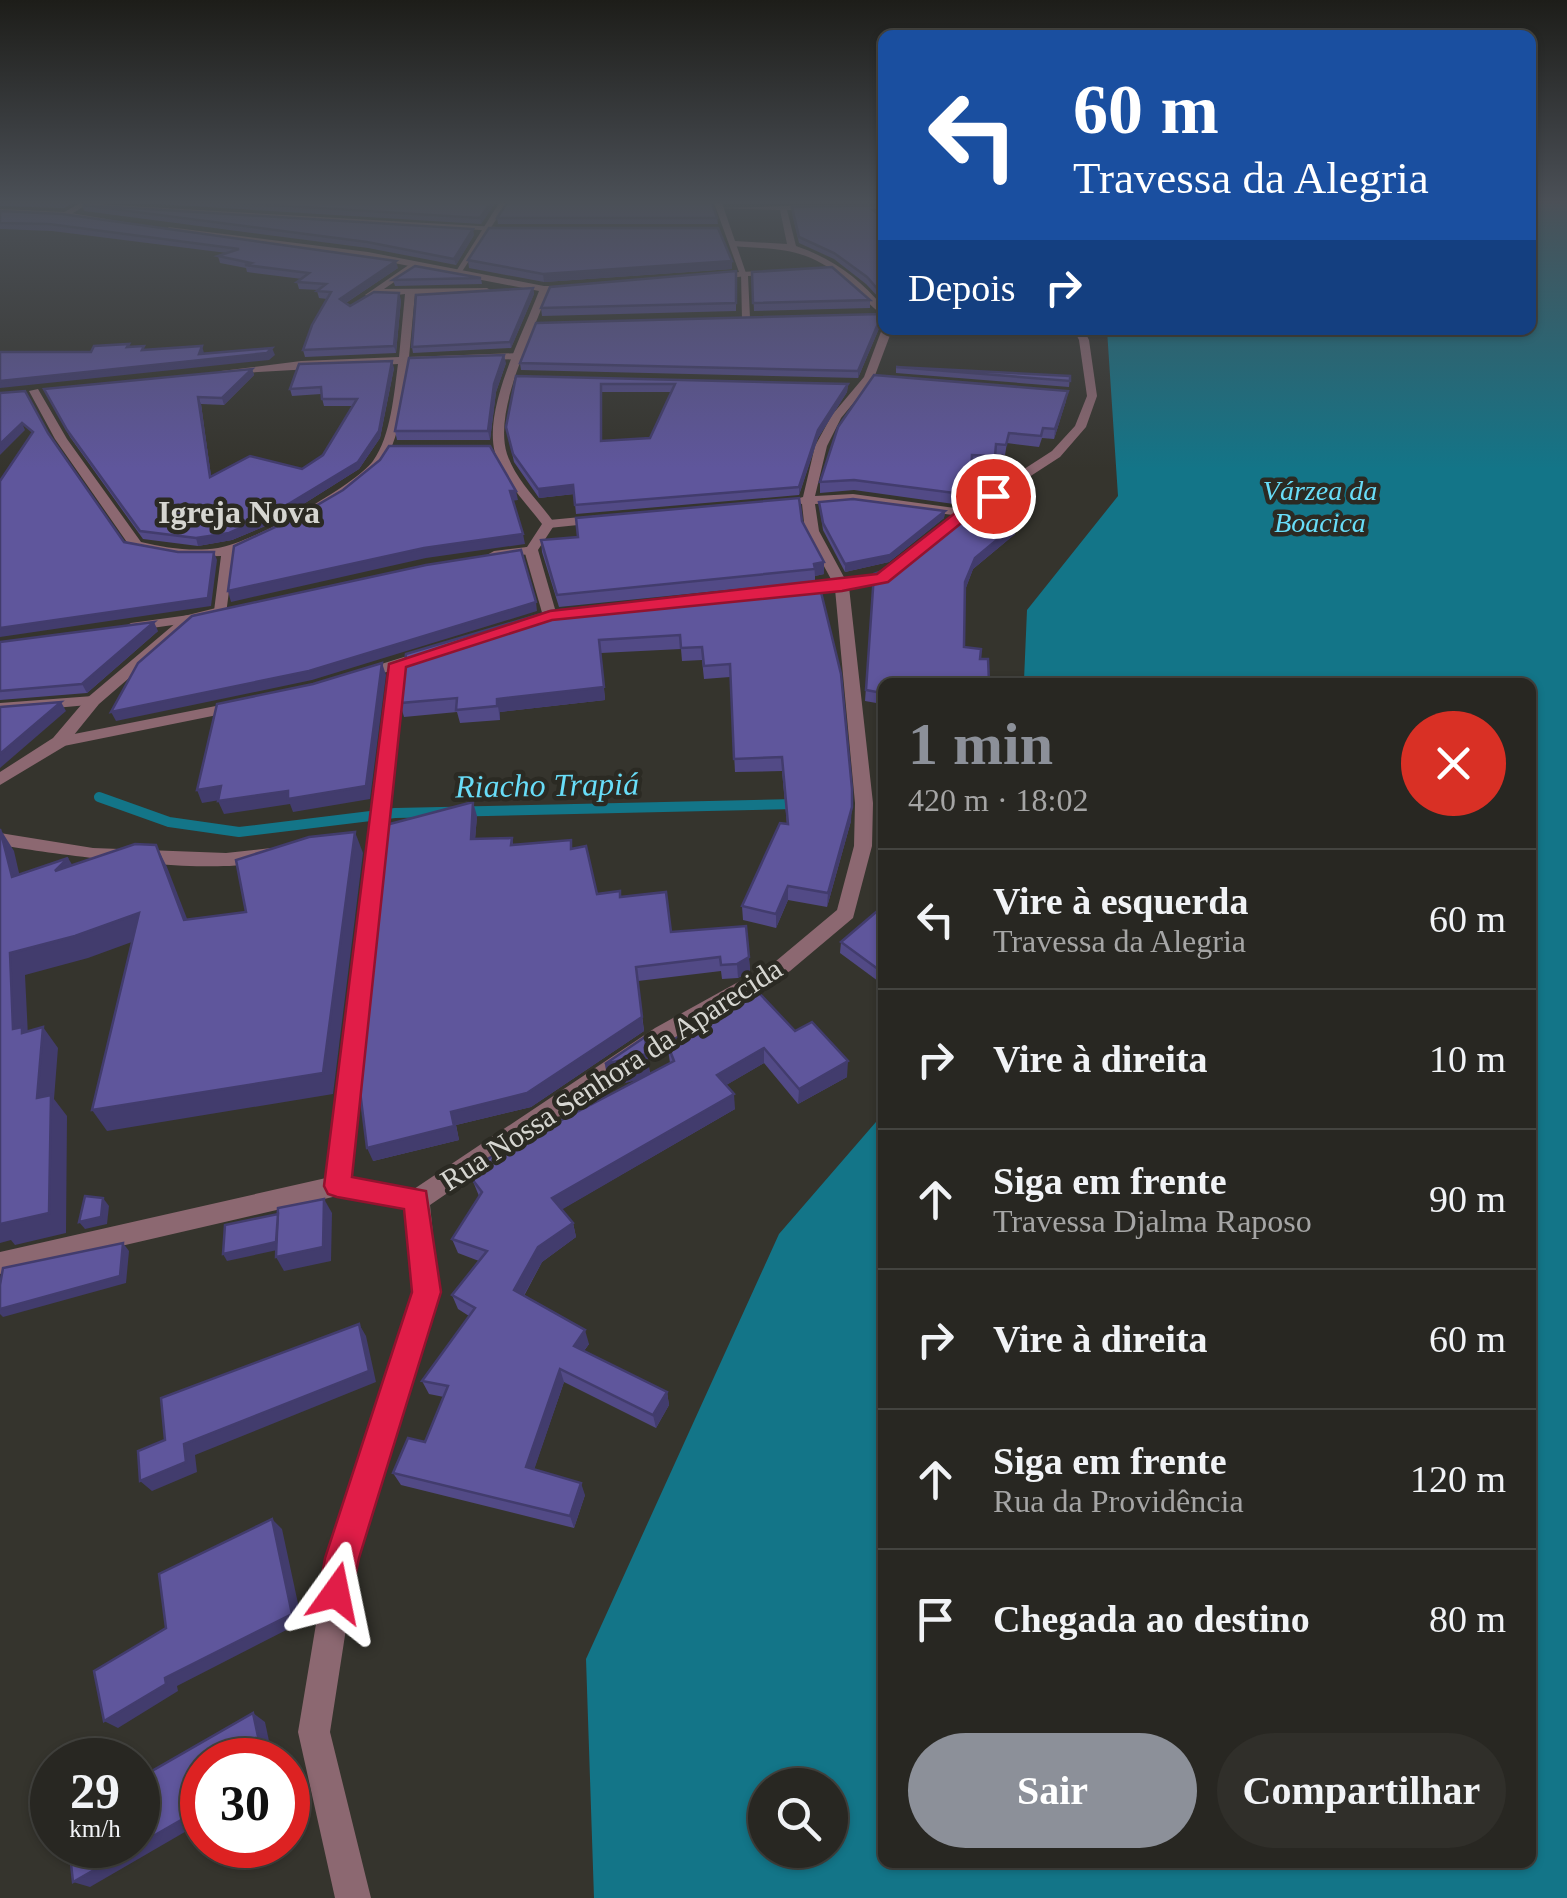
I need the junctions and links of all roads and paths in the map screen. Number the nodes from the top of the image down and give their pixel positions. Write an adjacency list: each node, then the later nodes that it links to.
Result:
1 (374, 292): 5 (street); 6 (street)
2 (475, 292): 5 (street)
3 (543, 292): 12 (street)
4 (744, 292): 10 (street)
5 (410, 294): 17 (street)
6 (362, 300)
7 (878, 313): 8 (street)
8 (863, 315)
9 (726, 318): 10 (street)
10 (745, 318): 11 (street)
11 (765, 318)
12 (532, 323): 13 (street); 16 (street)
13 (552, 323)
14 (885, 335): 22 (street)
15 (1082, 335): 28 (street)
16 (518, 356): 17 (street); 19 (street)
17 (403, 361): 18 (street); 29 (street)
18 (206, 374)
19 (512, 377): 20 (street); 32 (street)
20 (528, 377)
21 (883, 379): 22 (street)
22 (865, 381): 23 (street); 33 (street)
23 (841, 384)
24 (53, 389): 25 (street)
25 (34, 391): 26 (street); 38 (street)
26 (17, 393)
27 (1074, 394): 28 (street)
28 (1092, 396): 35 (street)
29 (386, 448): 30 (street); 38 (street)
30 (404, 448)
31 (480, 448): 32 (street)
32 (499, 448): 37 (street)
33 (808, 500): 34 (street); 35 (street); 41 (street, Rua Nossa Senhora da Aparecida)
34 (788, 502)
35 (964, 513): 41 (street)
36 (609, 519): 37 (street)
37 (549, 524): 39 (street)
38 (228, 550): 44 (street)
39 (531, 550): 40 (street); 46 (street)
40 (479, 558)
41 (842, 586): 42 (street); 61 (street, Rua Nossa Senhora da Aparecida)
42 (783, 592)
43 (240, 607): 44 (street)
44 (221, 611): 47 (street)
45 (570, 614): 46 (street)
46 (550, 616): 48 (street)
47 (189, 619): 49 (street); 53 (street)
48 (533, 621)
49 (114, 629)
50 (448, 648): 51 (street)
51 (398, 664): 52 (street); 60 (street)
52 (332, 683)
53 (93, 700): 55 (street); 56 (street)
54 (262, 700): 56 (street)
55 (0, 708)
56 (59, 742): 57 (street)
57 (4, 777)
58 (0, 839): 59 (street)
59 (283, 853)
60 (337, 1186): 61 (street); 62 (street)
61 (417, 1200): 63 (street, Rua Nossa Senhora da Aparecida)
62 (0, 1263)
63 (352, 1898)

